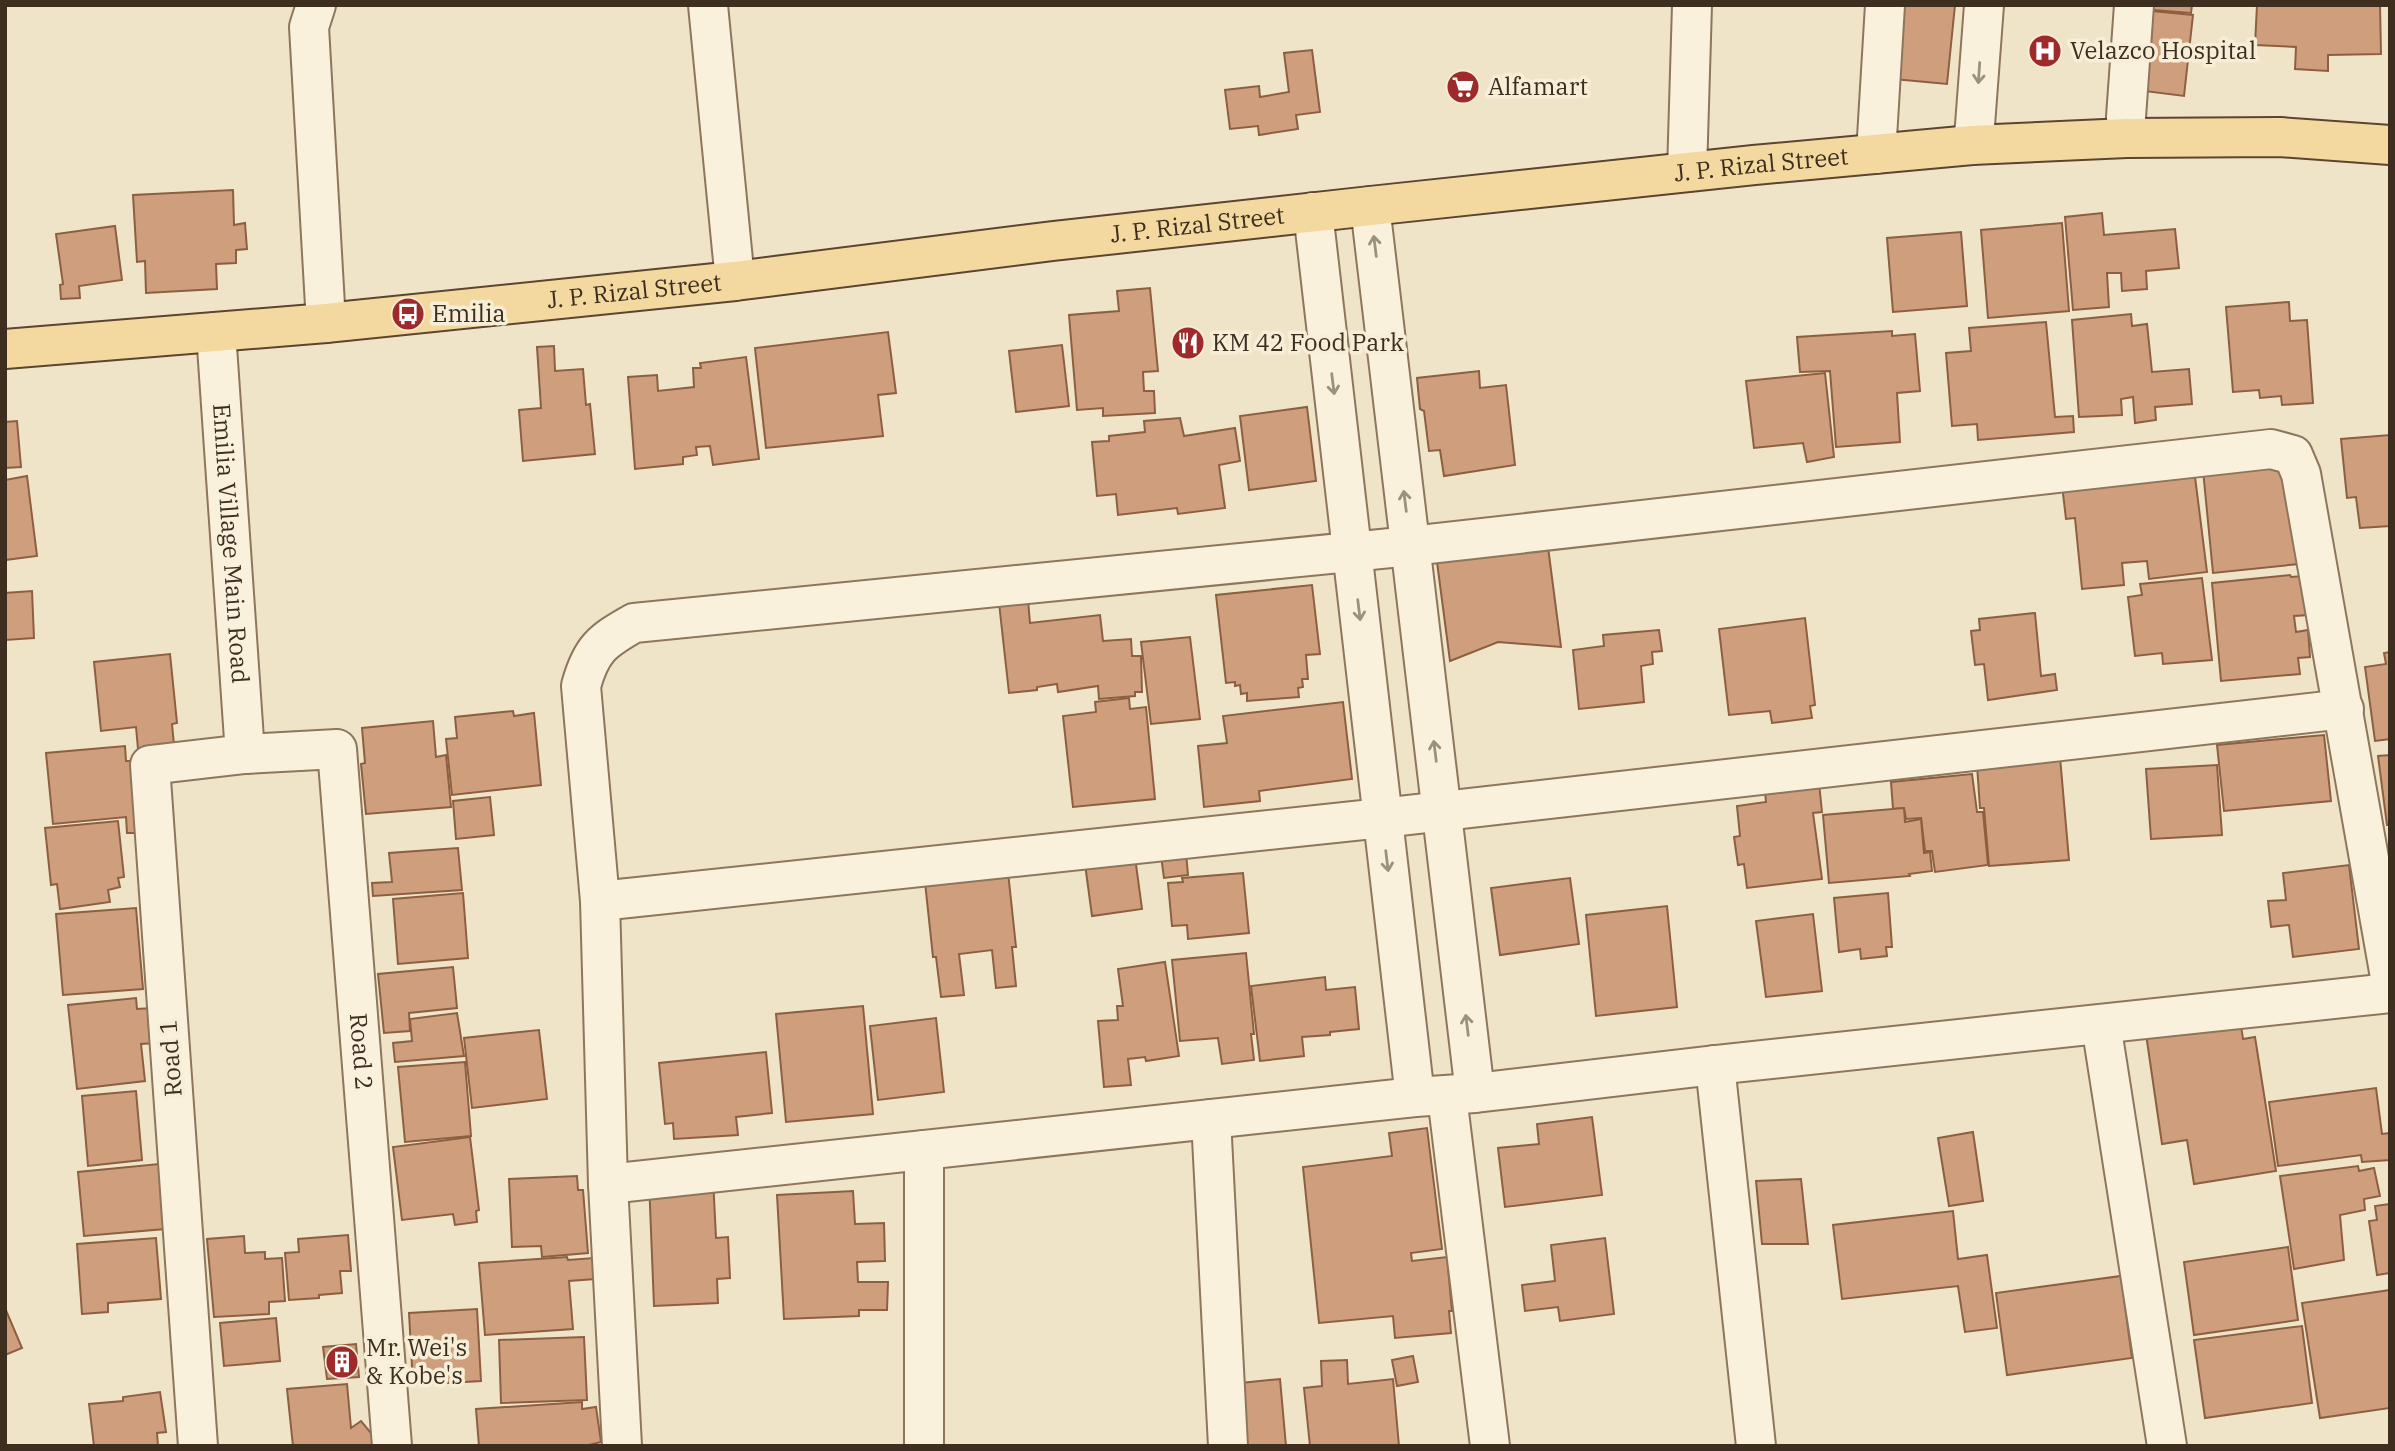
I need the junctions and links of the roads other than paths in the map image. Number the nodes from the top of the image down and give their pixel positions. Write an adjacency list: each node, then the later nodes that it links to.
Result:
1 (316, 5): 15 (street)
2 (708, 5): 14 (street)
3 (1692, 5): 11 (street)
4 (1885, 5): 10 (street)
5 (1984, 5): 8 (street, one-way to 8)
6 (2134, 5): 7 (street)
7 (2127, 138): 8 (main road, J. P. Rizal Street); 9 (main road, J. P. Rizal Street)
8 (1972, 145): 10 (main road, J. P. Rizal Street)
9 (2390, 145)
10 (1876, 154): 11 (main road, J. P. Rizal Street)
11 (1687, 172): 12 (main road, J. P. Rizal Street)
12 (1370, 206): 13 (main road, J. P. Rizal Street); 18 (street, one-way to 12)
13 (1313, 212): 14 (main road, J. P. Rizal Street); 19 (street, one-way to 19)
14 (734, 281): 15 (main road, J. P. Rizal Street)
15 (326, 323): 16 (main road, J. P. Rizal Street)
16 (216, 332): 17 (main road, J. P. Rizal Street); 21 (street, Emilia Village Main Road)
17 (5, 349)
18 (1411, 546): 19 (street); 20 (street); 22 (street, one-way to 18)
19 (1352, 550): 23 (street, one-way to 23); 24 (street)
20 (2344, 709): 22 (street); 25 (street)
21 (245, 754): 33 (street, Road 1); 34 (street, Road 2)
22 (1442, 810): 23 (street); 29 (street, one-way to 22)
23 (1382, 818): 24 (street); 29 (street, one-way to 29)
24 (600, 901): 32 (street)
25 (2390, 977)
26 (2390, 993): 27 (street)
27 (2101, 1024): 28 (street); 40 (street)
28 (1715, 1065): 29 (street); 39 (street)
29 (1446, 1095): 30 (street); 38 (street)
30 (1211, 1119): 31 (street); 37 (street)
31 (924, 1150): 32 (street); 36 (street)
32 (608, 1184): 35 (street)
33 (198, 1446)
34 (392, 1446)
35 (622, 1446)
36 (924, 1446)
37 (1228, 1446)
38 (1490, 1446)
39 (1756, 1446)
40 (2168, 1446)

